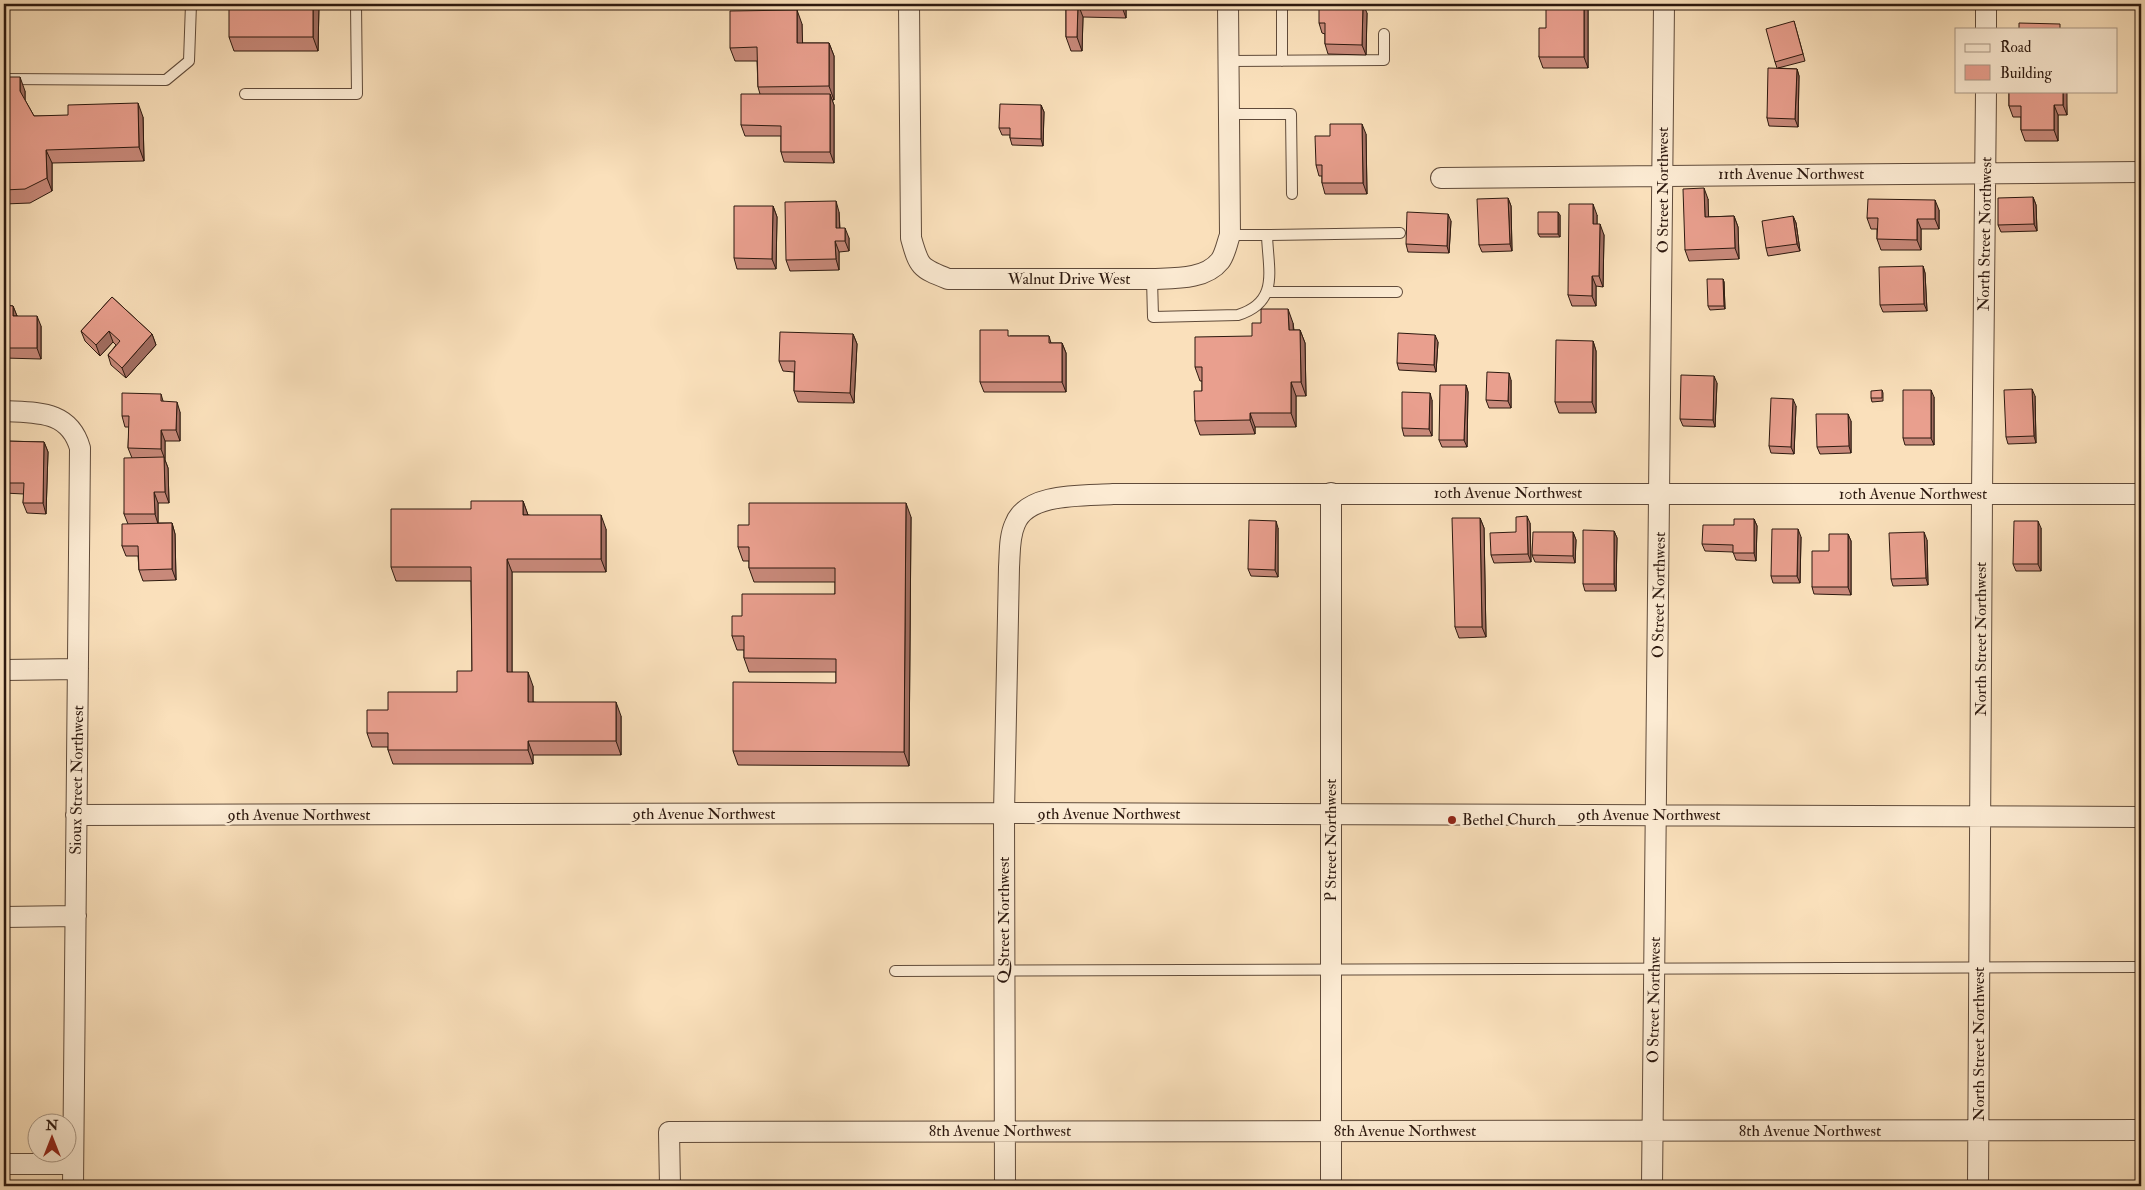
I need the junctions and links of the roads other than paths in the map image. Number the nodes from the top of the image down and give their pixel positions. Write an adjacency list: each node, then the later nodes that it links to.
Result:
1 (190, 4): 12 (lane)
2 (356, 4): 14 (lane)
3 (909, 4): 24 (street, Walnut Drive West)
4 (1228, 4): 10 (street, Walnut Drive West)
5 (1282, 4): 11 (lane)
6 (1664, 4): 18 (street, O Street Northwest)
7 (1986, 4): 8 (street)
8 (1986, 28)
9 (1384, 34): 11 (lane)
10 (1229, 61): 11 (lane); 15 (street, Walnut Drive West)
11 (1282, 61)
12 (4, 79)
13 (1986, 92): 17 (street, North Street Northwest)
14 (246, 94)
15 (1229, 114): 20 (lane); 22 (street, Walnut Drive West)
16 (2141, 172): 17 (street, 11th Avenue Northwest)
17 (1986, 174): 18 (street, 11th Avenue Northwest); 30 (street, North Street Northwest)
18 (1663, 175): 19 (street, 11th Avenue Northwest); 29 (street, O Street Northwest)
19 (1441, 178)
20 (1292, 194)
21 (1400, 233): 23 (lane)
22 (1230, 235): 23 (lane); 24 (street, Walnut Drive West)
23 (1268, 235): 25 (lane)
24 (1152, 279): 25 (lane)
25 (1268, 292): 26 (lane)
26 (1397, 292)
27 (13, 412): 33 (street, Sioux Street Northwest)
28 (1331, 493): 29 (street, 10th Avenue Northwest); 32 (street, 10th Avenue Northwest); 36 (street, P Street Northwest)
29 (1660, 493): 30 (street, 10th Avenue Northwest); 38 (street, O Street Northwest)
30 (1982, 494): 31 (street, 10th Avenue Northwest); 39 (street, North Street Northwest)
31 (2141, 494)
32 (1007, 653): 35 (street, Q Street Northwest)
33 (78, 669): 34 (street); 37 (street, Sioux Street Northwest)
34 (4, 670)
35 (1004, 813): 36 (street, 9th Avenue Northwest); 37 (street, 9th Avenue Northwest); 48 (street, Q Street Northwest)
36 (1331, 814): 38 (street, 9th Avenue Northwest); 46 (street, P Street Northwest)
37 (76, 815): 41 (street, Sioux Street Northwest)
38 (1656, 815): 39 (street, 9th Avenue Northwest); 45 (street, O Street Northwest)
39 (1980, 816): 40 (street, 9th Avenue Northwest); 44 (street, North Street Northwest)
40 (2141, 817)
41 (76, 916): 42 (street); 55 (street, Sioux Street Northwest)
42 (4, 917)
43 (2141, 967): 44 (lane)
44 (1979, 968): 45 (lane); 53 (street, North Street Northwest)
45 (1654, 969): 46 (lane); 52 (street, O Street Northwest)
46 (1331, 970): 48 (lane); 51 (street, P Street Northwest)
47 (895, 971): 48 (lane)
48 (1004, 971): 50 (street, Q Street Northwest)
49 (2141, 1130): 53 (street, 8th Avenue Northwest)
50 (1004, 1131): 51 (street, 8th Avenue Northwest); 57 (street, 8th Avenue Northwest); 58 (street, Q Street Northwest)
51 (1331, 1131): 52 (street, 8th Avenue Northwest); 59 (street, P Street Northwest)
52 (1652, 1131): 53 (street, 8th Avenue Northwest); 60 (street, O Street Northwest)
53 (1978, 1131): 61 (street, North Street Northwest)
54 (4, 1164): 55 (street)
55 (73, 1164): 56 (street, Sioux Street Northwest)
56 (73, 1186)
57 (670, 1186)
58 (1005, 1186)
59 (1331, 1186)
60 (1652, 1186)
61 (1978, 1186)

